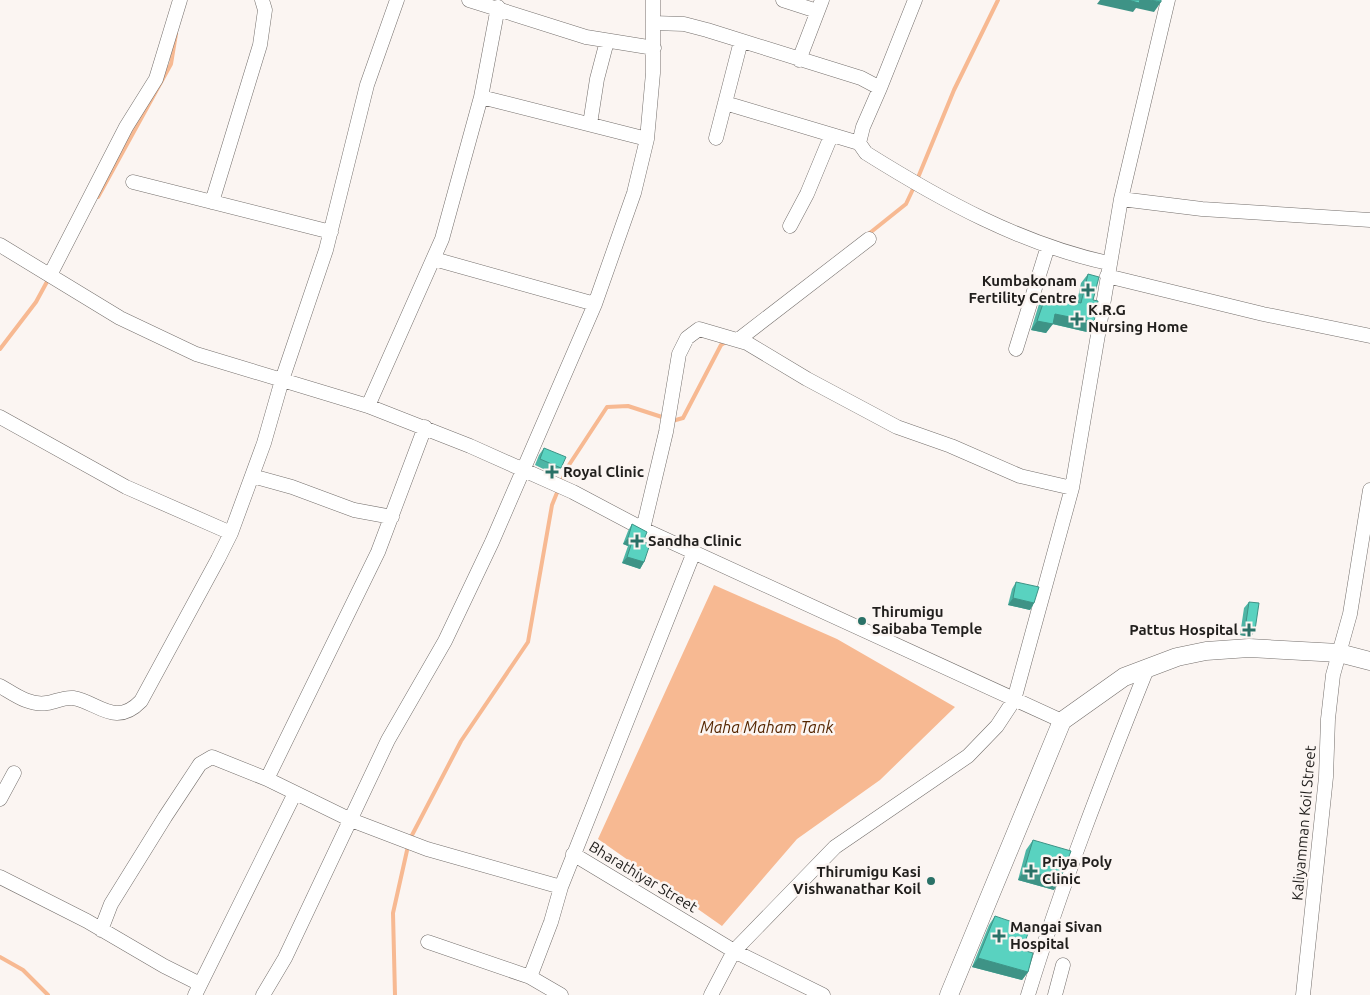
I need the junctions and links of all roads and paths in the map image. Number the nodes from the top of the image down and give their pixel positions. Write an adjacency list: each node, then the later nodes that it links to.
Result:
1 (180, 0): 35 (street)
2 (262, 0): 26 (street)
3 (397, 0): 29 (street)
4 (469, 0): 10 (street)
5 (652, 0): 11 (street)
6 (782, 0): 9 (street)
7 (915, 0): 16 (street)
8 (1168, 0): 25 (street)
9 (820, 6): 15 (street)
10 (498, 7): 12 (street); 17 (street)
11 (653, 23): 13 (street); 14 (street)
12 (607, 41): 14 (street); 19 (street)
13 (741, 41): 15 (street); 18 (street)
14 (654, 48): 22 (street)
15 (799, 60): 16 (street)
16 (880, 88): 23 (street)
17 (481, 97): 19 (street); 33 (street)
18 (725, 103): 20 (street); 21 (street)
19 (590, 124): 22 (street)
20 (831, 136): 23 (street); 28 (street)
21 (716, 138)
22 (647, 139): 36 (street)
23 (859, 143): 32 (street)
24 (132, 182): 26 (street)
25 (1121, 199): 27 (street); 34 (street)
26 (212, 202): 29 (street)
27 (1370, 220)
28 (790, 226)
29 (331, 232): 40 (street)
30 (869, 239): 38 (street)
31 (0, 245): 35 (street)
32 (1048, 246): 34 (street); 39 (street)
33 (434, 259): 36 (street); 41 (street)
34 (1108, 270): 37 (street); 46 (street)
35 (44, 272): 40 (street)
36 (595, 304): 44 (street)
37 (1370, 336)
38 (742, 342): 46 (street); 49 (street)
39 (1016, 349)
40 (282, 380): 41 (street); 45 (street)
41 (368, 406): 43 (street)
42 (0, 417): 50 (street)
43 (425, 427): 44 (street); 48 (street)
44 (523, 470): 49 (street); 62 (street)
45 (252, 476): 48 (street); 50 (street)
46 (1072, 488): 56 (street)
47 (1370, 490): 52 (street, Kaliyamman Koil Street)
48 (392, 518): 59 (street)
49 (643, 529): 51 (street)
50 (231, 533): 55 (street)
51 (694, 552): 56 (street); 63 (street)
52 (1339, 654): 53 (main road); 54 (main road); 79 (street, Kaliyamman Koil Street)
53 (1370, 661)
54 (1147, 669): 57 (main road); 77 (street)
55 (0, 686)
56 (1014, 700): 57 (street); 68 (street)
57 (1062, 721): 76 (main road)
58 (14, 773): 61 (street)
59 (266, 779): 60 (street); 66 (street)
60 (295, 793): 62 (street); 71 (street)
61 (0, 800)
62 (351, 820): 65 (street); 72 (street)
63 (573, 854): 65 (street, Bharathiyar Street); 68 (street, Bharathiyar Street)
64 (0, 877): 66 (street)
65 (561, 887): 70 (street, Bharathiyar Street)
66 (101, 930): 71 (street)
67 (428, 942): 70 (street)
68 (734, 951): 74 (street); 75 (street, Bharathiyar Street)
69 (1063, 964): 78 (street)
70 (530, 977): 73 (street)
71 (198, 990)
72 (263, 995)
73 (561, 995)
74 (712, 995)
75 (823, 995)
76 (948, 995)
77 (1028, 995)
78 (1055, 995)
79 (1303, 995)

